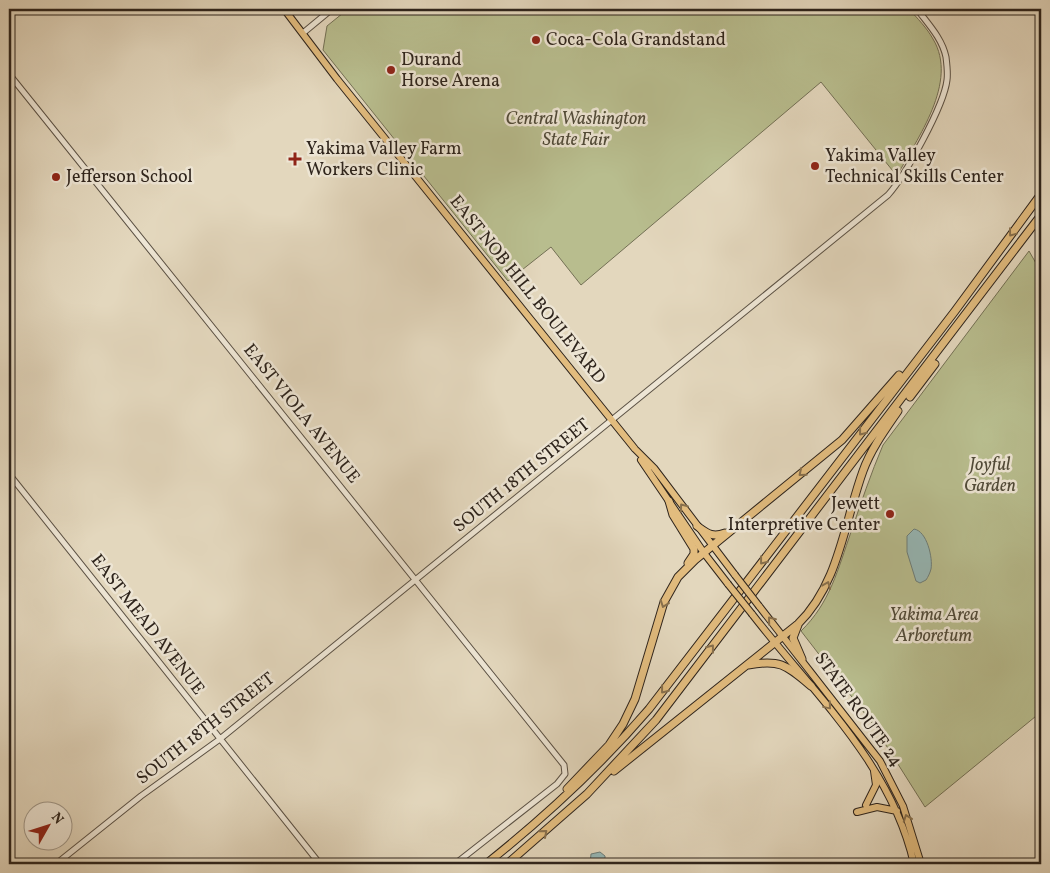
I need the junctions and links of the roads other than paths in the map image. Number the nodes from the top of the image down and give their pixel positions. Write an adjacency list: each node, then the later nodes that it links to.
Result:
1 (284, 9): 4 (main road, EAST NOB HILL BOULEVARD)
2 (332, 9): 4 (street)
3 (917, 9): 10 (street, SOUTH 18TH STREET)
4 (303, 33): 10 (main road, EAST NOB HILL BOULEVARD)
5 (9, 74): 19 (street, EAST VIOLA AVENUE)
6 (1041, 194): 9 (highway, one-way to 9)
7 (1041, 215): 8 (highway)
8 (971, 309): 21 (highway, one-way to 8); 29 (highway, one-way to 8)
9 (955, 310): 15 (highway, one-way to 15); 33 (highway, one-way to 33)
10 (612, 421): 11 (main road, EAST NOB HILL BOULEVARD); 19 (street, SOUTH 18TH STREET)
11 (635, 449): 13 (main road, EAST NOB HILL BOULEVARD); 14 (main road, EAST NOB HILL BOULEVARD, one-way to 11)
12 (9, 474): 27 (street, EAST MEAD AVENUE)
13 (669, 501): 17 (main road, EAST NOB HILL BOULEVARD); 18 (highway)
14 (697, 526): 15 (highway); 16 (main road, EAST NOB HILL BOULEVARD)
15 (730, 532): 16 (highway)
16 (712, 546): 17 (highway); 20 (main road, EAST NOB HILL BOULEVARD, bridge)
17 (704, 553): 18 (highway); 23 (main road, EAST NOB HILL BOULEVARD, bridge)
18 (678, 577): 33 (highway, one-way to 33)
19 (416, 579): 27 (street, SOUTH 18TH STREET); 36 (street, EAST VIOLA AVENUE)
20 (760, 606): 22 (main road, STATE ROUTE 24, one-way to 20)
21 (798, 624): 22 (highway); 24 (highway)
22 (783, 634): 23 (highway); 24 (main road, STATE ROUTE 24)
23 (774, 642): 25 (highway); 26 (main road, STATE ROUTE 24)
24 (802, 659): 40 (main road, STATE ROUTE 24, one-way to 24)
25 (745, 666): 26 (highway); 29 (highway)
26 (810, 686): 28 (main road, STATE ROUTE 24, one-way to 28)
27 (220, 739): 34 (street, SOUTH 18TH STREET); 35 (street, EAST MEAD AVENUE)
28 (873, 767): 30 (main road); 31 (main road, STATE ROUTE 24)
29 (587, 794): 38 (highway, one-way to 29)
30 (866, 805)
31 (897, 811): 32 (main road); 39 (main road, STATE ROUTE 24)
32 (857, 812)
33 (502, 852): 37 (highway)
34 (56, 864)
35 (320, 864)
36 (455, 864)
37 (486, 864)
38 (507, 864)
39 (914, 864)
40 (921, 864)

